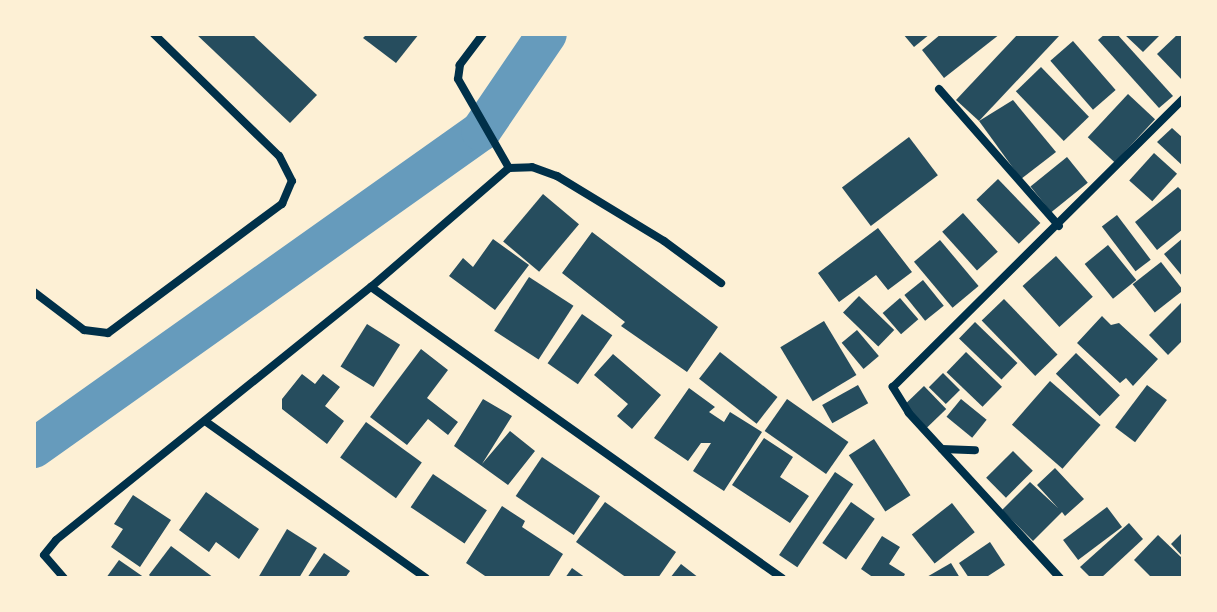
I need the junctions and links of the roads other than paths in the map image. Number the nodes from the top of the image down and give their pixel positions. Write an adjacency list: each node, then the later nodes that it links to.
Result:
1 (154, 34): 9 (street)
2 (483, 34): 5 (street)
3 (939, 89): 6 (street)
4 (1183, 99): 6 (street)
5 (509, 168): 7 (street); 8 (street)
6 (1059, 226): 11 (street)
7 (721, 283)
8 (371, 287): 10 (street); 15 (street)
9 (34, 292)
10 (205, 421): 13 (street); 14 (street)
11 (942, 449): 12 (street); 16 (street)
12 (975, 450)
13 (64, 578)
14 (426, 578)
15 (782, 578)
16 (1060, 578)

